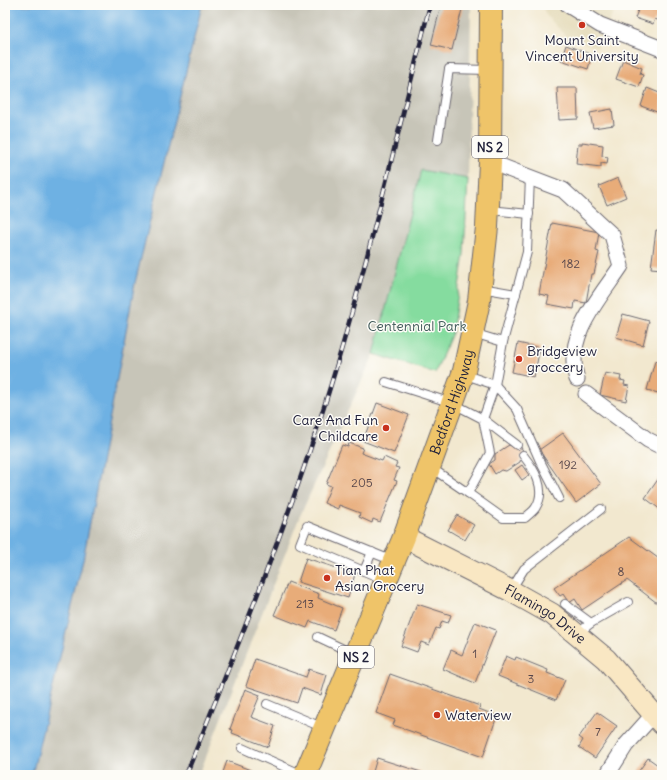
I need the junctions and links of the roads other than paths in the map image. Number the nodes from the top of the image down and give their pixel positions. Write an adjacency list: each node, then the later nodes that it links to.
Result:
1 (491, 5): 4 (main road, Bedford Highway / NS 2)
2 (568, 5): 3 (street)
3 (662, 49)
4 (490, 70): 5 (lane); 6 (main road, Bedford Highway / NS 2)
5 (438, 140)
6 (490, 162): 7 (street); 8 (main road, Bedford Highway / NS 2)
7 (530, 177): 9 (lane); 15 (street)
8 (488, 210): 9 (lane); 10 (main road, Bedford Highway / NS 2)
9 (529, 214): 11 (lane)
10 (480, 288): 11 (lane); 12 (main road, Bedford Highway / NS 2)
11 (516, 294): 13 (lane)
12 (472, 333): 13 (lane); 14 (main road, Bedford Highway / NS 2)
13 (503, 342): 17 (lane)
14 (462, 374): 17 (lane); 19 (main road, Bedford Highway / NS 2)
15 (577, 379)
16 (386, 382): 19 (lane)
17 (495, 385): 20 (lane); 26 (lane)
18 (586, 394): 22 (street)
19 (452, 403): 20 (lane); 24 (main road, Bedford Highway / NS 2)
20 (483, 419): 21 (lane); 25 (lane)
21 (517, 445)
22 (662, 447)
23 (523, 455): 25 (lane)
24 (430, 467): 25 (lane); 28 (main road, Bedford Highway / NS 2)
25 (468, 493)
26 (559, 498)
27 (601, 509): 32 (lane)
28 (404, 537): 30 (main road, Bedford Highway / NS 2); 32 (street, Flamingo Drive)
29 (372, 552): 30 (lane); 31 (lane); 31 (lane)
30 (390, 571): 31 (lane); 37 (main road, Bedford Highway / NS 2)
31 (364, 572)
32 (511, 591): 35 (street, Flamingo Drive)
33 (628, 602): 35 (lane)
34 (566, 604): 35 (lane)
35 (584, 629): 39 (street, Flamingo Drive)
36 (318, 637): 37 (lane)
37 (356, 655): 40 (main road, Bedford Highway / NS 2)
38 (267, 704): 40 (lane)
39 (657, 720): 43 (street)
40 (325, 728): 42 (main road, Bedford Highway / NS 2)
41 (242, 748): 42 (lane)
42 (304, 775)
43 (607, 775)

